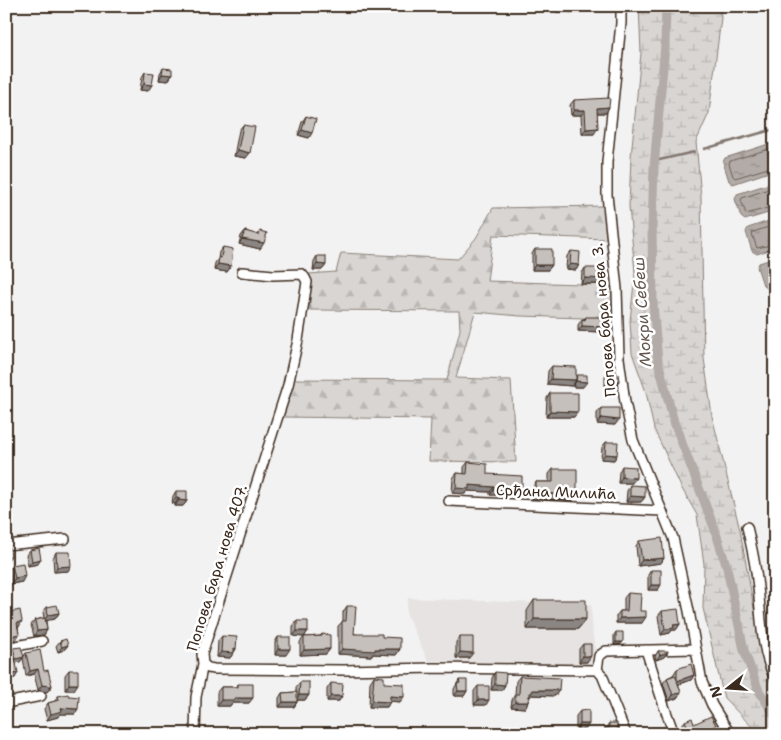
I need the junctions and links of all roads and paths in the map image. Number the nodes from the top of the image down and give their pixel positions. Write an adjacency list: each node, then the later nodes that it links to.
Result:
1 (621, 6): 4 (street, Попова бара нова 3.)
2 (242, 272): 12 (street, Попова бара нова 407.)
3 (449, 501): 4 (street, Срђана Милића)
4 (662, 510): 10 (street, Попова бара нова 3.)
5 (747, 527): 14 (street)
6 (65, 539): 7 (street)
7 (6, 545)
8 (42, 641): 9 (street)
9 (6, 648)
10 (696, 649): 11 (street); 20 (street, Попова бара нова 3.)
11 (646, 650): 13 (street); 19 (street)
12 (204, 664): 13 (street, Попова бара нова 407.); 17 (street)
13 (597, 670): 18 (street)
14 (775, 678)
15 (41, 696): 16 (street)
16 (6, 703)
17 (195, 734)
18 (626, 734)
19 (674, 734)
20 (730, 734)

